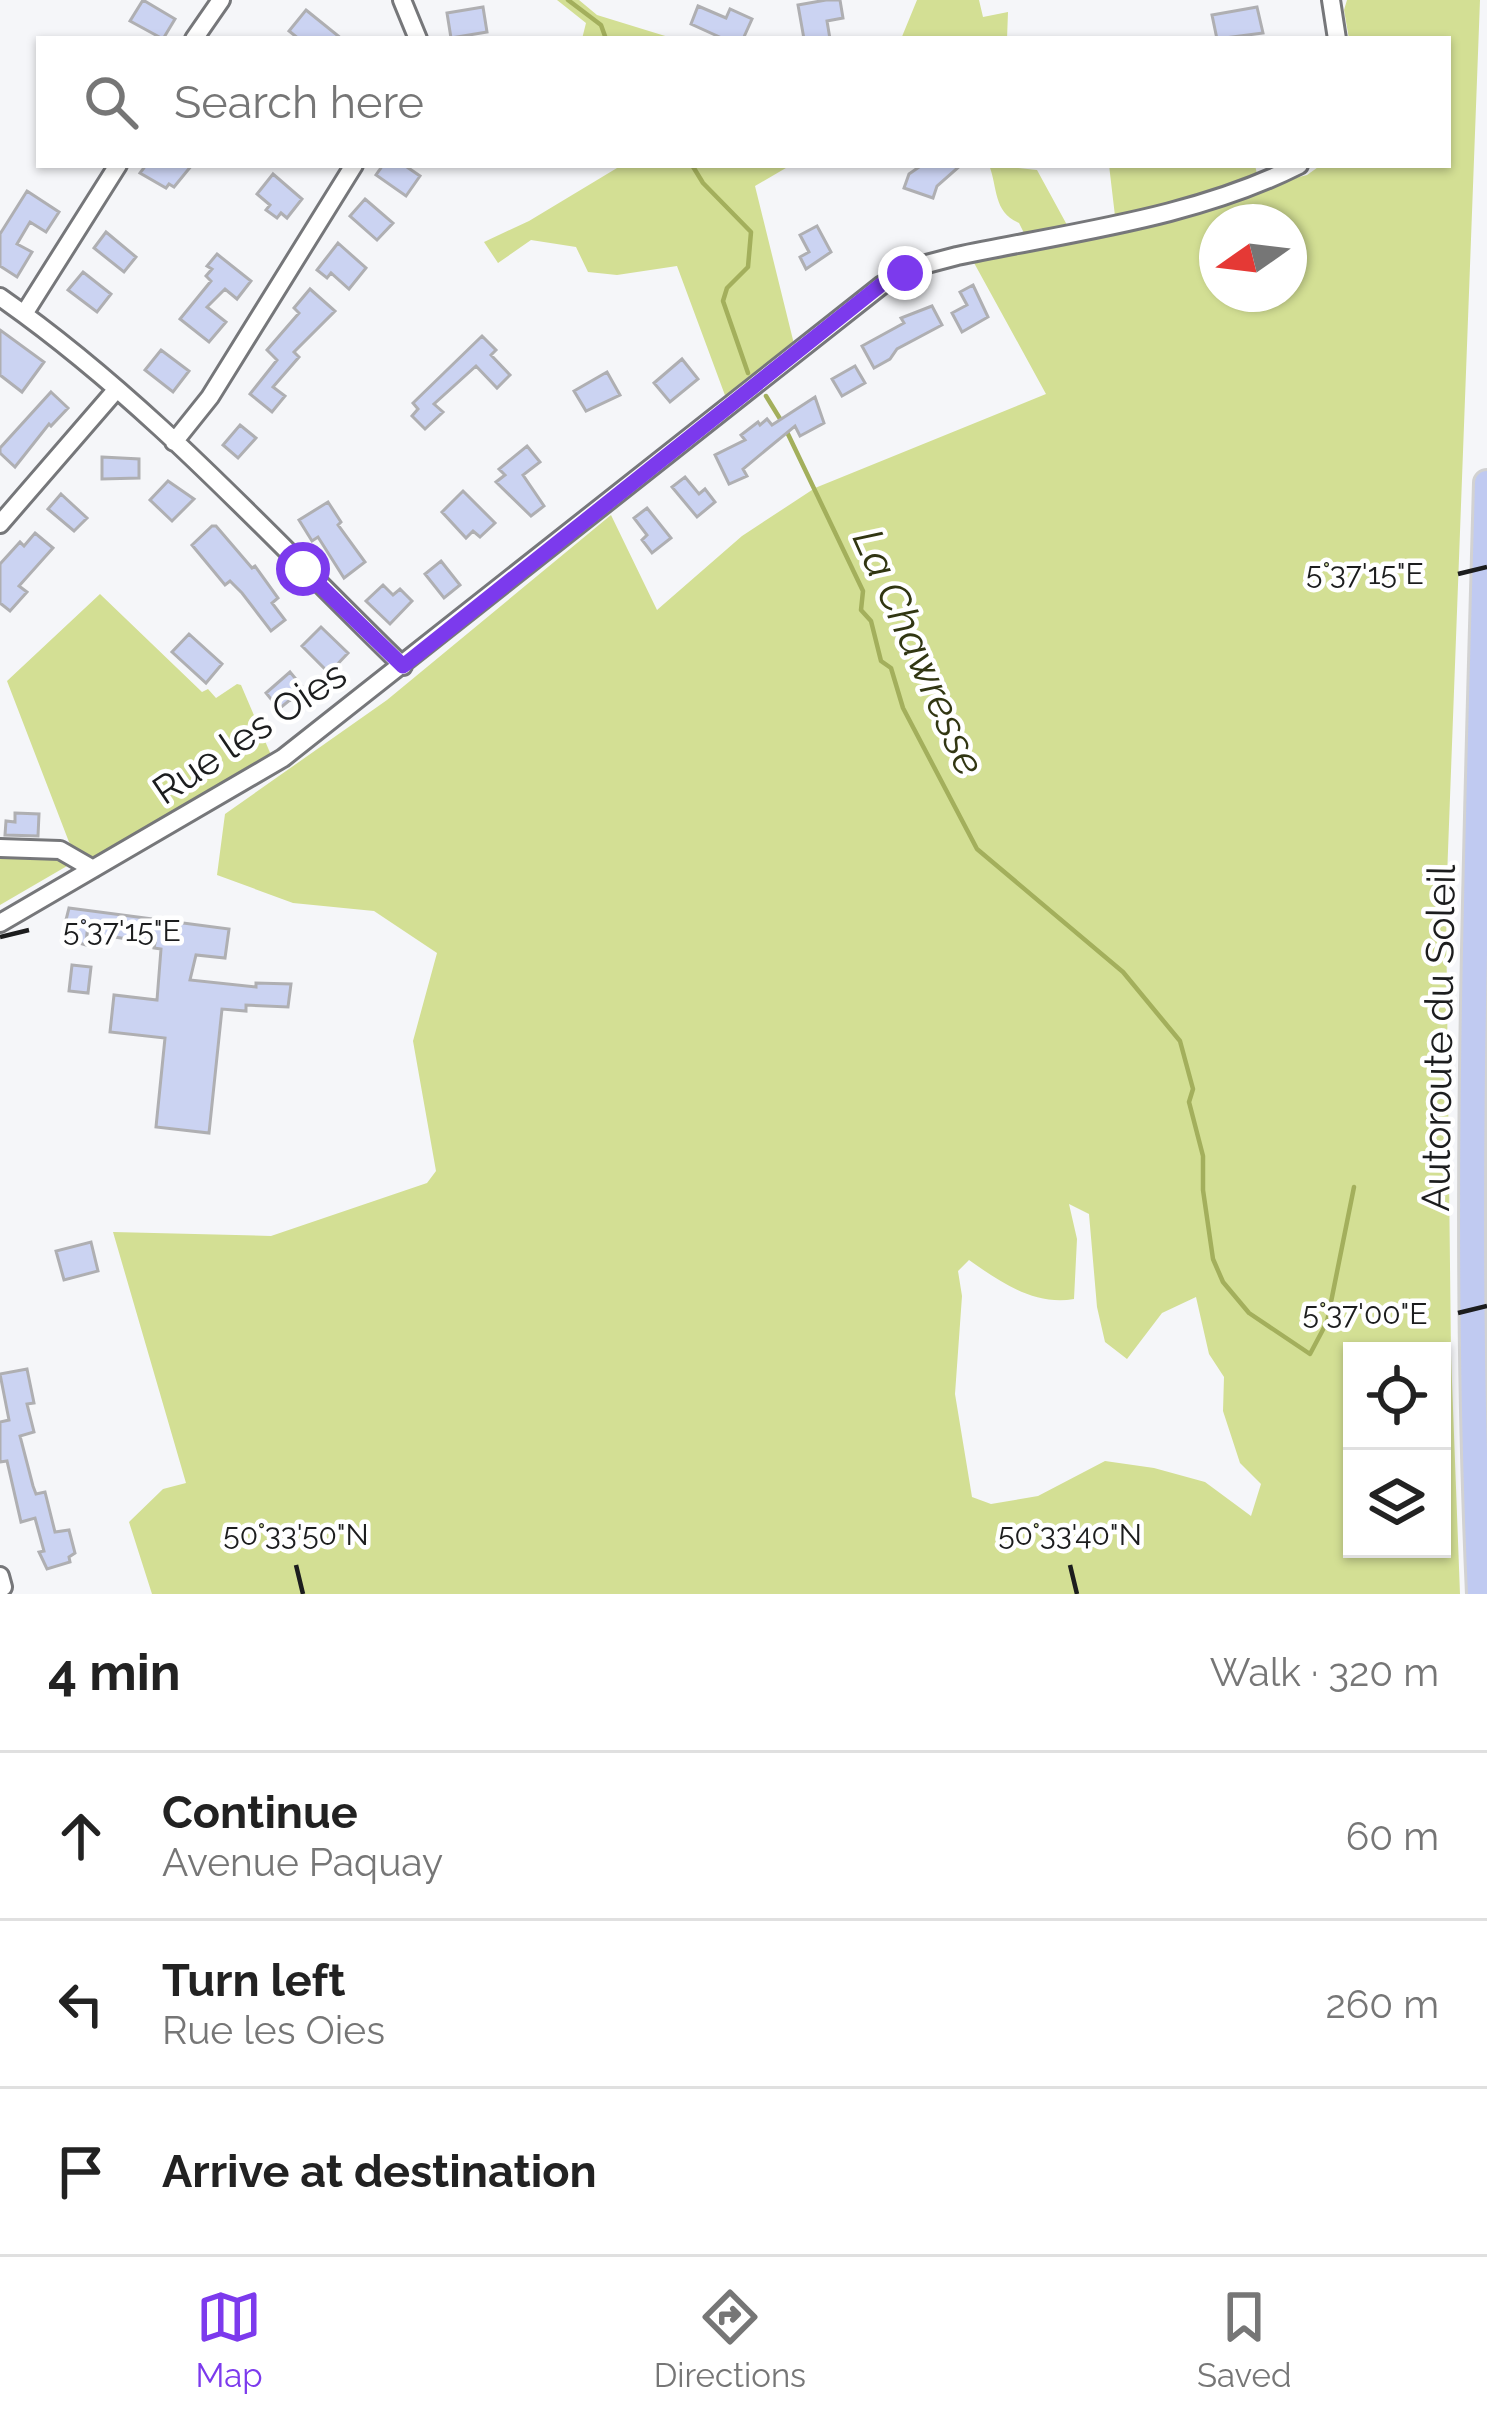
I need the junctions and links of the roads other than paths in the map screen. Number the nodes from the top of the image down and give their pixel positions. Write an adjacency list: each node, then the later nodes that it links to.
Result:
1 (221, 0): 4 (street)
2 (402, 0): 5 (street)
3 (1331, 0): 6 (street)
4 (196, 36)
5 (417, 36)
6 (1337, 36)
7 (116, 168): 11 (street)
8 (352, 168): 13 (street)
9 (1293, 168): 16 (street, Rue les Oies)
10 (0, 297): 11 (street)
11 (24, 314): 12 (street)
12 (116, 390): 13 (street); 15 (street)
13 (174, 442): 16 (street)
14 (1487, 483): 20 (highway, Autoroute du Soleil)
15 (0, 524)
16 (403, 666): 18 (street, Rue les Oies)
17 (0, 848): 18 (street)
18 (93, 868): 19 (street, Rue les Oies)
19 (0, 923)
20 (1480, 1594)

